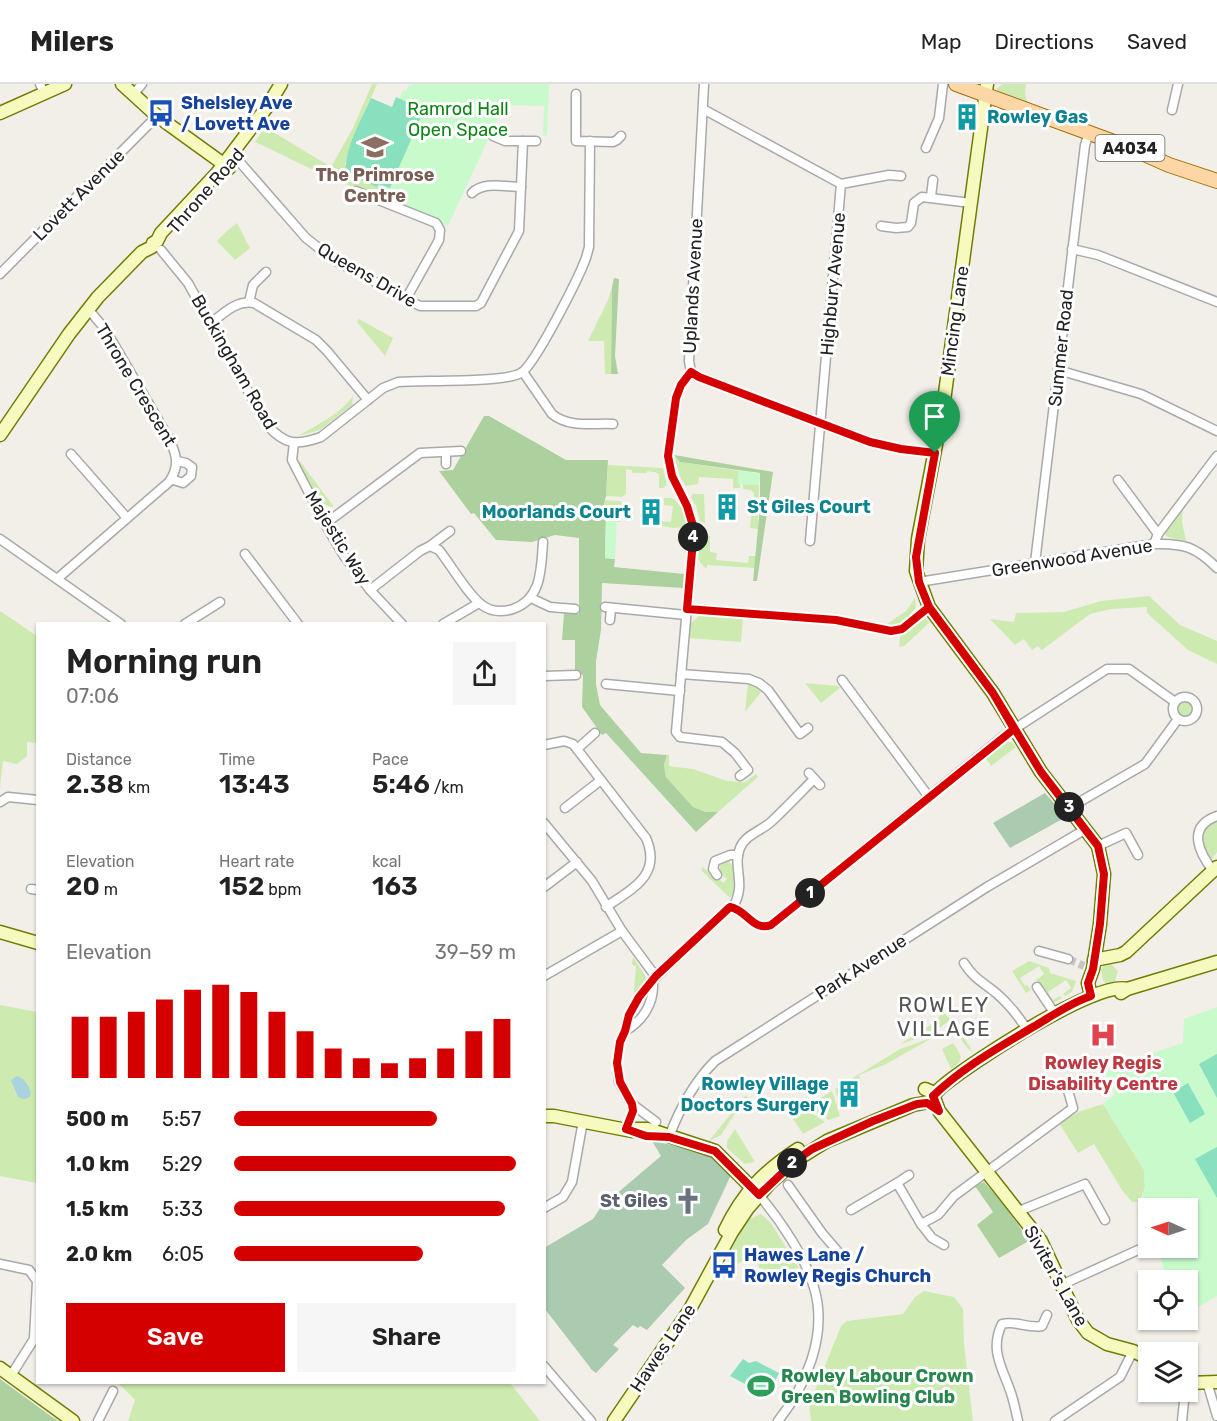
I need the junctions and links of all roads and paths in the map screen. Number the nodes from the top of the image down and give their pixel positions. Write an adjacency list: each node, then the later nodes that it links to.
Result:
1 (65, 84): 9 (street)
2 (122, 84): 12 (street)
3 (142, 84): 12 (street)
4 (281, 84): 24 (street, Throne Road)
5 (704, 84): 13 (street, Uplands Avenue)
6 (943, 84): 23 (street)
7 (956, 84): 10 (main road, A4034)
8 (1178, 84): 14 (street)
9 (42, 89): 15 (street)
10 (986, 89): 17 (main road, A4034); 35 (street, Mincing Lane)
11 (576, 94): 22 (street)
12 (133, 95): 16 (street)
13 (703, 109): 28 (street); 48 (street, Uplands Avenue)
14 (1172, 110)
15 (0, 113)
16 (157, 116): 24 (street); 40 (street, Lovett Avenue)
17 (1089, 133): 27 (main road, A4034); 38 (street, Summer Road)
18 (493, 136): 20 (street)
19 (621, 136): 22 (street)
20 (523, 141): 21 (street); 29 (street, Queens Drive)
21 (536, 141)
22 (590, 141): 47 (street)
23 (926, 148)
24 (231, 162): 37 (street, Throne Road); 41 (street, Queens Drive)
25 (901, 176): 28 (street)
26 (933, 180): 33 (street)
27 (1217, 181)
28 (841, 184): 51 (street, Highbury Avenue)
29 (521, 187): 32 (street); 41 (street, Queens Drive)
30 (356, 191): 34 (street)
31 (383, 191): 34 (street)
32 (472, 193)
33 (931, 196): 35 (street); 36 (street)
34 (379, 201): 41 (street)
35 (971, 203): 57 (street, Mincing Lane)
36 (881, 226)
37 (157, 247): 44 (street, Throne Road); 45 (street, Buckingham Road)
38 (1072, 249): 43 (street); 46 (street, Summer Road)
39 (266, 272): 42 (street)
40 (0, 274)
41 (406, 299)
42 (249, 302): 45 (street); 49 (street)
43 (1217, 302)
44 (89, 310): 53 (street, Throne Road); 60 (street, Throne Crescent)
45 (211, 323): 54 (street, Buckingham Road)
46 (1058, 370): 52 (street); 74 (street, Summer Road)
47 (523, 372): 49 (street, Buckingham Road); 50 (street)
48 (691, 372): 51 (street, Uplands Avenue); 84 (street)
49 (368, 400): 54 (street, Buckingham Road)
50 (613, 424)
51 (821, 425): 57 (street, Uplands Avenue); 69 (street, Highbury Avenue)
52 (1217, 430)
53 (0, 435)
54 (294, 443): 65 (street, Majestic Way)
55 (446, 452): 56 (street); 61 (street); 65 (street)
56 (461, 452)
57 (935, 453): 77 (street, Mincing Lane)
58 (71, 454): 64 (street)
59 (1217, 456): 67 (street)
60 (177, 461): 62 (street, Throne Crescent); 62 (street, Throne Crescent)
61 (446, 464)
62 (171, 479): 64 (street, Throne Crescent)
63 (1118, 480): 67 (street, Greenwood Avenue)
64 (127, 518): 76 (street, Throne Crescent)
65 (325, 524): 78 (street, Majestic Way)
66 (450, 531): 72 (street)
67 (1158, 534): 71 (street)
68 (0, 539): 76 (street)
69 (810, 541)
70 (543, 543): 79 (street)
71 (1154, 544): 74 (street, Greenwood Avenue); 75 (street, Greenwood Avenue)
72 (430, 546): 78 (street); 81 (street)
73 (245, 554): 88 (street)
74 (1035, 563): 77 (street, Greenwood Avenue)
75 (1217, 568)
76 (57, 579): 86 (street)
77 (919, 582): 82 (street, Mincing Lane)
78 (370, 590): 89 (street, Majestic Way)
79 (531, 598): 81 (street); 83 (street)
80 (220, 602): 87 (street)
81 (479, 603): 90 (street)
82 (929, 607): 84 (street); 100 (street, Mincing Lane)
83 (575, 609)
84 (687, 612): 85 (street); 91 (street)
85 (610, 620)
86 (118, 622)
87 (188, 622)
88 (296, 622)
89 (399, 622)
90 (446, 622)
91 (681, 674): 96 (street); 99 (street)
92 (576, 675): 93 (street)
93 (546, 676)
94 (842, 680): 107 (street)
95 (606, 684): 96 (street)
96 (680, 691): 104 (street)
97 (1175, 702): 98 (street); 98 (street); 100 (street)
98 (1178, 719): 111 (street)
99 (808, 728)
100 (1014, 729): 107 (street); 111 (street, Mincing Lane)
101 (595, 733): 103 (street)
102 (546, 745): 103 (street)
103 (577, 749): 106 (street)
104 (740, 776)
105 (814, 779): 116 (street)
106 (601, 780): 110 (street); 122 (street)
107 (929, 797): 123 (street)
108 (36, 800): 109 (street)
109 (0, 802)
110 (565, 808)
111 (1069, 808): 114 (street, Mincing Lane)
112 (1217, 816): 119 (street)
113 (546, 825): 118 (street)
114 (1086, 829): 115 (street, Mincing Lane); 147 (street, Park Avenue)
115 (1098, 846): 117 (street); 131 (street)
116 (738, 855): 120 (street); 123 (street)
117 (1138, 855)
118 (577, 862): 121 (street); 122 (street)
119 (1215, 869): 131 (street)
120 (717, 875)
121 (546, 885)
122 (606, 907): 124 (street)
123 (733, 907): 135 (street)
124 (622, 931): 134 (street); 135 (street)
125 (0, 932): 127 (street)
126 (0, 937): 127 (street)
127 (15, 937): 128 (street)
128 (36, 942)
129 (1039, 951): 130 (street)
130 (1068, 959)
131 (1092, 962): 137 (street)
132 (1217, 962): 137 (street)
133 (964, 963): 139 (street)
134 (546, 975)
135 (654, 980): 142 (street)
136 (1038, 987): 138 (street)
137 (1101, 996): 138 (street)
138 (1055, 1014): 139 (street)
139 (1028, 1030): 141 (street)
140 (1067, 1087): 148 (street)
141 (926, 1097): 148 (street, Siviter's Lane); 152 (street)
142 (632, 1104): 145 (street); 146 (street)
143 (548, 1115): 144 (street)
144 (583, 1121): 146 (street); 153 (street)
145 (656, 1122)
146 (626, 1129): 147 (street)
147 (669, 1137): 152 (street)
148 (987, 1173): 155 (street, Siviter's Lane); 157 (street)
149 (909, 1175): 150 (street)
150 (897, 1183): 154 (street); 157 (street)
151 (788, 1185): 160 (street)
152 (755, 1191): 178 (street, Hawes Lane); 179 (street)
153 (546, 1207)
154 (850, 1210)
155 (1019, 1211): 156 (street); 163 (street, Siviter's Lane)
156 (1105, 1220)
157 (921, 1224): 158 (street)
158 (944, 1245)
159 (1138, 1250): 163 (street)
160 (840, 1254)
161 (0, 1264): 162 (street)
162 (36, 1280)
163 (1061, 1285): 166 (street, Siviter's Lane)
164 (36, 1301): 170 (street)
165 (1047, 1315): 180 (street)
166 (1133, 1351): 167 (street, Siviter's Lane); 181 (street)
167 (1138, 1354)
168 (0, 1368): 170 (street)
169 (546, 1368): 177 (street)
170 (10, 1377): 175 (street)
171 (1212, 1382): 174 (street)
172 (113, 1391): 176 (street)
173 (1184, 1402): 182 (street)
174 (1216, 1412)
175 (73, 1421)
176 (98, 1421)
177 (591, 1421)
178 (614, 1421)
179 (778, 1421)
180 (1018, 1421)
181 (1055, 1421)
182 (1182, 1421)

